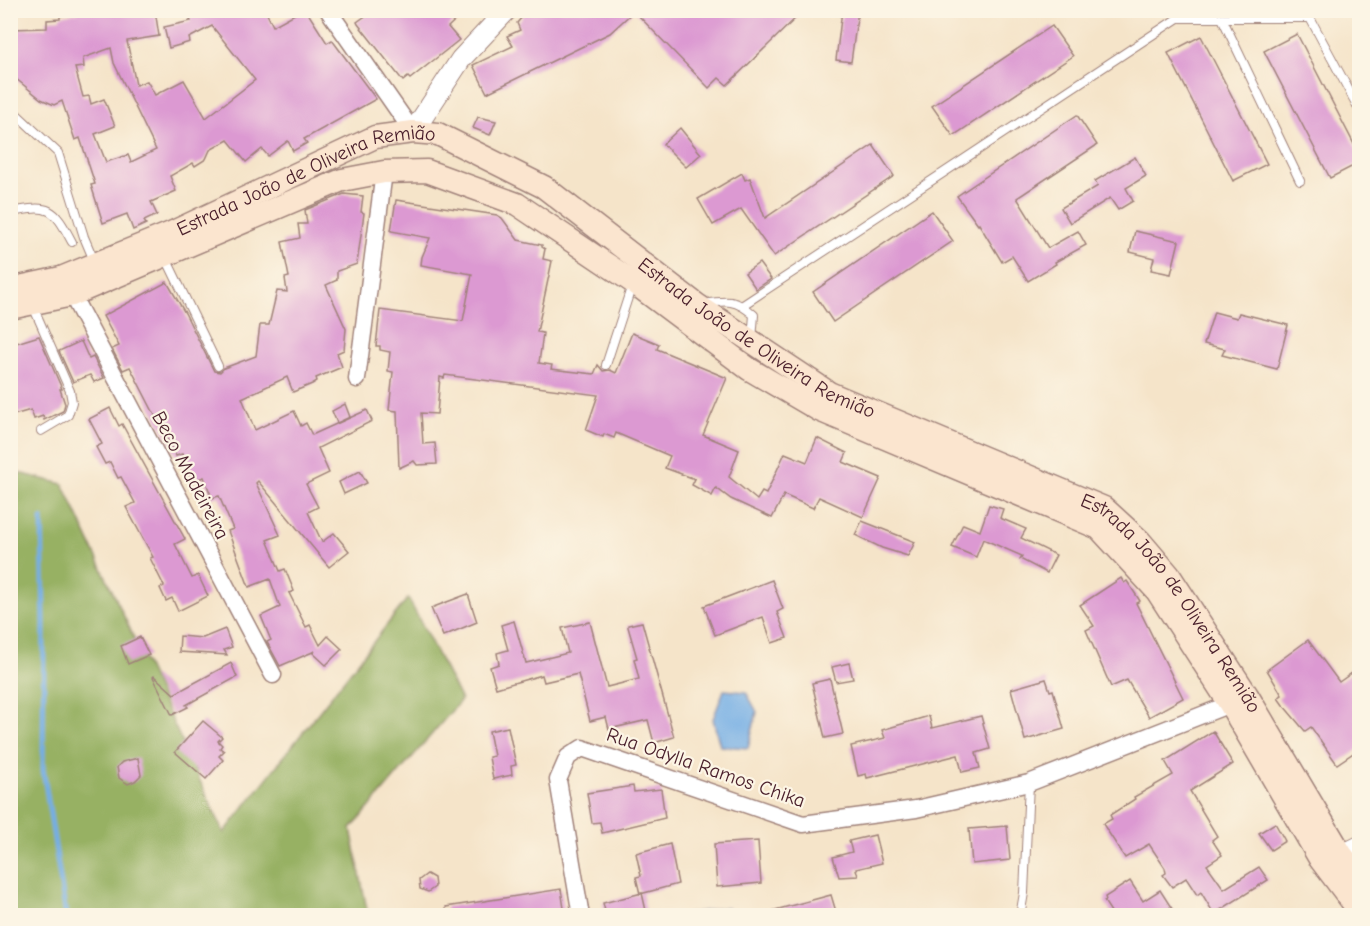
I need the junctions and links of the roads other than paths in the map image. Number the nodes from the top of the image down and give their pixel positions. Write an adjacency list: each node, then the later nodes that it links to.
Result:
1 (328, 10): 6 (street)
2 (507, 10): 6 (street)
3 (1222, 18): 5 (lane); 11 (lane); 20 (lane)
4 (10, 108): 15 (lane)
5 (1359, 111)
6 (413, 132): 7 (main road, Estrada João de Oliveira Remião); 8 (main road, Estrada João de Oliveira Remião)
7 (438, 134): 9 (main road); 19 (main road, Estrada João de Oliveira Remião)
8 (375, 136): 10 (main road); 15 (main road, Estrada João de Oliveira Remião)
9 (427, 171): 10 (main road, Estrada João de Oliveira Remião); 16 (main road, Estrada João de Oliveira Remião)
10 (384, 172): 14 (main road, Estrada João de Oliveira Remião); 25 (street)
11 (1300, 181)
12 (10, 212): 13 (lane)
13 (72, 242)
14 (165, 256): 18 (main road, Estrada João de Oliveira Remião); 24 (lane)
15 (95, 264): 17 (main road, Estrada João de Oliveira Remião)
16 (633, 282): 23 (lane); 28 (main road, Estrada João de Oliveira Remião)
17 (10, 290)
18 (72, 295): 21 (main road, Estrada João de Oliveira Remião); 27 (street, Beco Madeireira)
19 (697, 305): 20 (lane); 22 (main road, Estrada João de Oliveira Remião)
20 (743, 305): 22 (lane)
21 (21, 306): 26 (lane)
22 (752, 343): 30 (main road, Estrada João de Oliveira Remião)
23 (606, 365)
24 (218, 366)
25 (357, 379)
26 (41, 431)
27 (273, 675)
28 (1230, 704): 29 (street, Rua Odylla Ramos Chika); 31 (main road, Estrada João de Oliveira Remião)
29 (1029, 783): 34 (street, Rua Odylla Ramos Chika); 35 (lane)
30 (1351, 850): 31 (street); 32 (main road, Estrada João de Oliveira Remião)
31 (1320, 859): 33 (main road, Estrada João de Oliveira Remião)
32 (1359, 878)
33 (1359, 912)
34 (581, 915)
35 (1020, 915)

